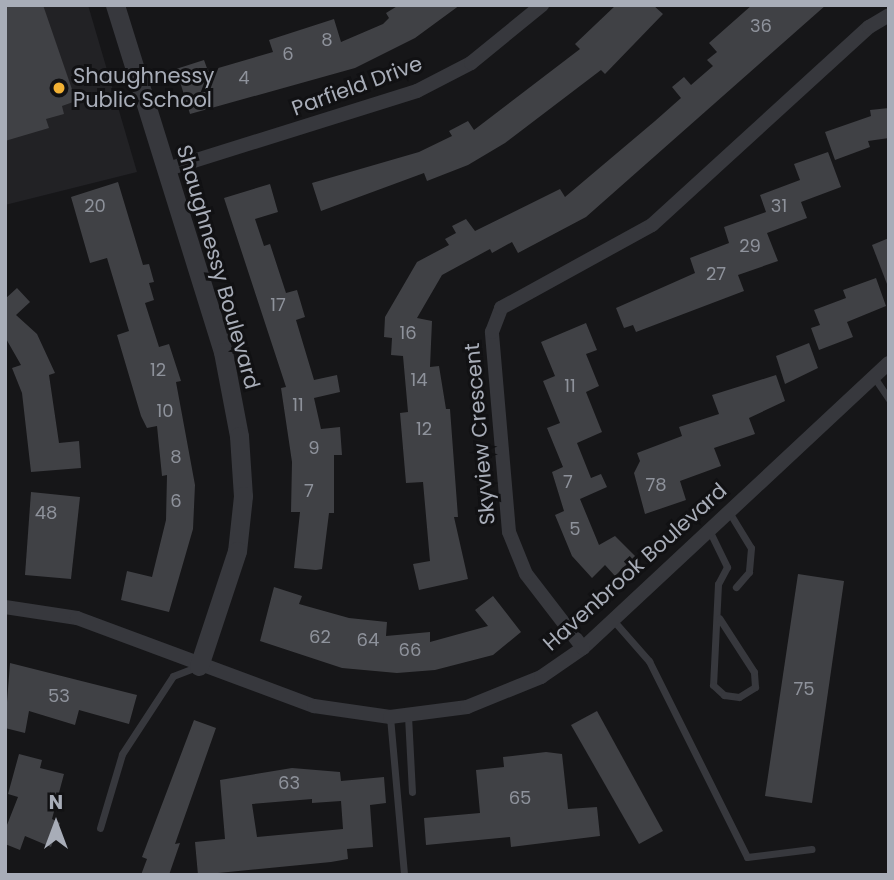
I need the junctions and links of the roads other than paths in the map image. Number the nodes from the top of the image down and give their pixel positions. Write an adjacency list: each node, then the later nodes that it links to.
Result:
1 (115, 5): 4 (street, Shaughnessy Boulevard)
2 (542, 5): 4 (street, Parfield Drive)
3 (889, 15): 14 (street, Skyview Crescent)
4 (167, 169): 15 (street, Shaughnessy Boulevard)
5 (889, 363): 6 (street, Havenbrook Boulevard)
6 (874, 377): 7 (lane); 8 (street, Havenbrook Boulevard)
7 (889, 399)
8 (729, 512): 9 (street, Havenbrook Boulevard); 10 (lane)
9 (710, 531): 12 (lane); 13 (street, Havenbrook Boulevard)
10 (736, 587)
11 (5, 607): 15 (street, Havenbrook Boulevard)
12 (719, 618): 12 (lane)
13 (613, 620): 14 (street, Havenbrook Boulevard); 20 (lane)
14 (583, 648): 16 (street, Havenbrook Boulevard)
15 (199, 666): 17 (street, Havenbrook Boulevard); 19 (lane)
16 (408, 716): 17 (street, Havenbrook Boulevard); 18 (lane)
17 (390, 718): 21 (lane)
18 (412, 792)
19 (100, 828)
20 (812, 849)
21 (404, 875)

